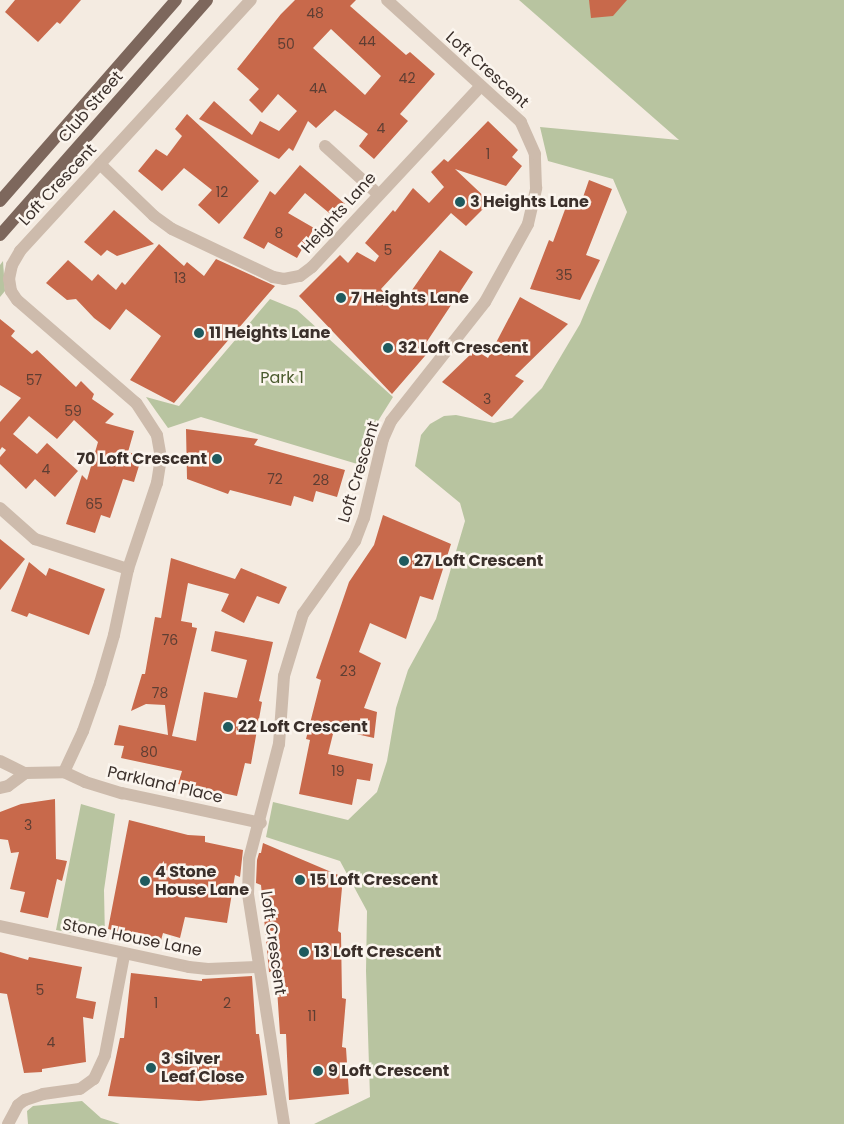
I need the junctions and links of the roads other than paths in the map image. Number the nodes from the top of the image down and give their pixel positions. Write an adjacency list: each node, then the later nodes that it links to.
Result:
1 (176, 0): 9 (main road, Club Street)
2 (207, 0): 10 (main road, Club Street)
3 (251, 0): 7 (street, Loft Crescent)
4 (387, 0): 5 (street, Loft Crescent)
5 (480, 87): 8 (street, Heights Lane); 17 (street, Loft Crescent)
6 (325, 146): 8 (street)
7 (100, 164): 8 (street, Heights Lane); 12 (street, Loft Crescent)
8 (378, 194)
9 (0, 201)
10 (0, 235)
11 (0, 508): 12 (street)
12 (128, 569): 14 (street, Loft Crescent)
13 (0, 761): 15 (street)
14 (64, 772): 15 (street); 17 (street, Parkland Place)
15 (25, 773): 16 (street)
16 (0, 788)
17 (261, 822): 20 (street, Loft Crescent)
18 (0, 926): 19 (street, Stone House Lane)
19 (124, 955): 20 (street, Stone House Lane); 21 (street)
20 (258, 966): 22 (street, Loft Crescent)
21 (8, 1124)
22 (284, 1124)

